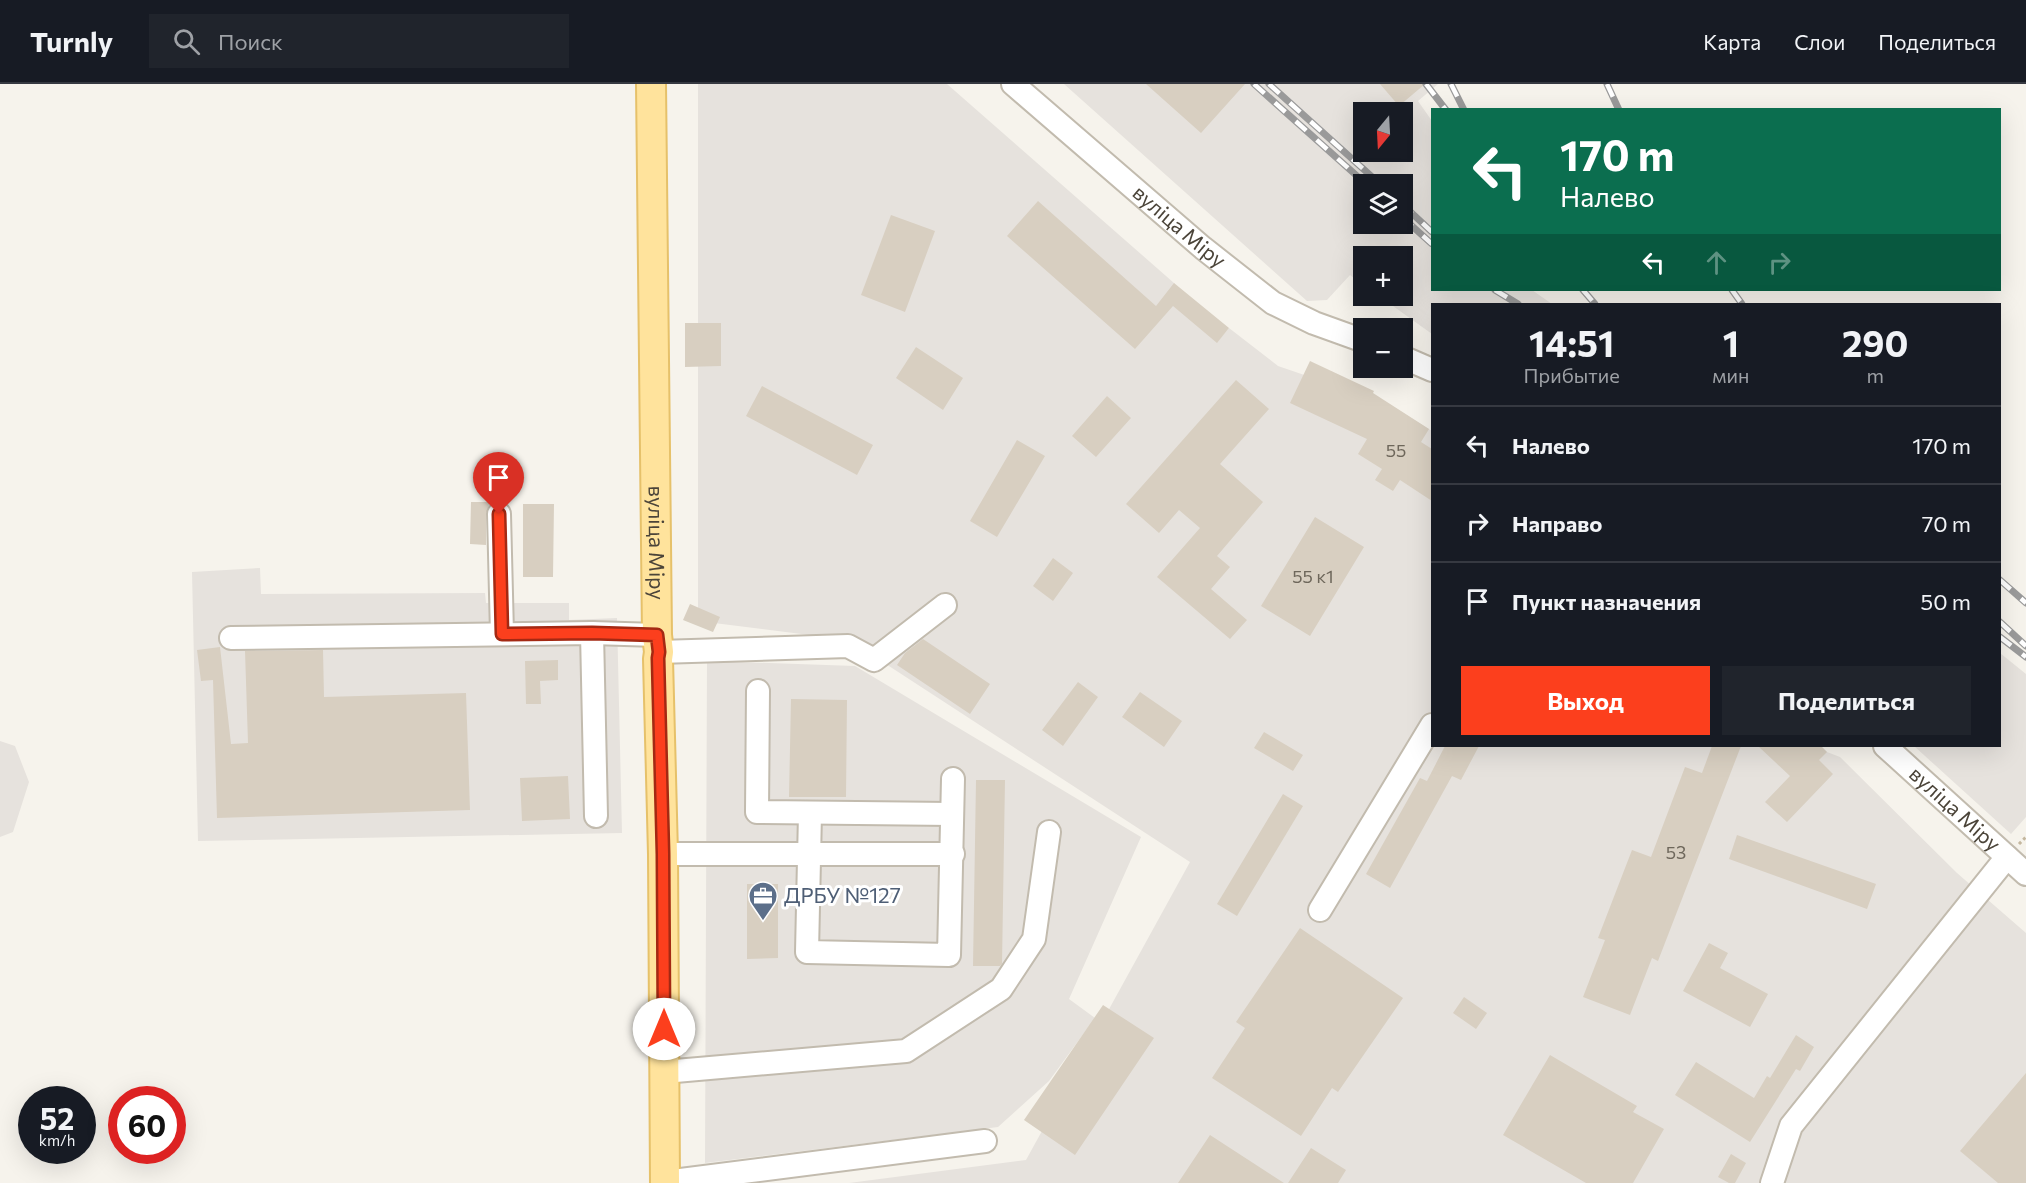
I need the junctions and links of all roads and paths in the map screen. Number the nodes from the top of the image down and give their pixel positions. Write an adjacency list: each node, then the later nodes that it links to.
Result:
1 (651, 84): 11 (main road, вуліца Міру)
2 (1013, 84): 3 (street, вуліца Міру)
3 (1353, 337)
4 (1413, 362): 5 (street)
5 (1431, 370)
6 (499, 514): 9 (street)
7 (945, 605): 11 (street)
8 (592, 633): 9 (street); 11 (street); 18 (street)
9 (502, 634): 10 (street)
10 (231, 638)
11 (658, 643): 21 (main road, вуліца Міру)
12 (758, 691): 16 (street)
13 (1431, 727): 25 (street)
14 (1887, 747): 23 (street, вуліца Міру)
15 (953, 779): 17 (street)
16 (810, 813): 17 (street); 20 (street)
17 (952, 814): 22 (street)
18 (597, 816)
19 (1049, 832): 26 (street)
20 (810, 853): 21 (street); 22 (street); 22 (street)
21 (663, 854): 26 (main road, вуліца Міру)
22 (953, 854)
23 (2007, 857): 24 (street, вуліца Міру); 29 (street)
24 (2026, 874)
25 (1320, 910)
26 (664, 1072): 28 (main road, вуліца Міру)
27 (985, 1141): 28 (street)
28 (665, 1182)
29 (1772, 1183)

